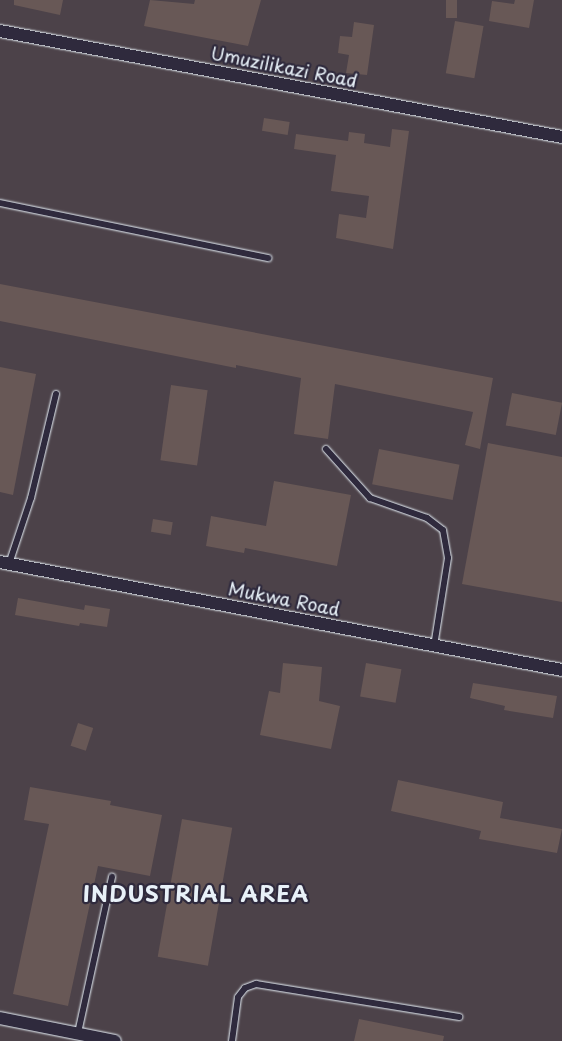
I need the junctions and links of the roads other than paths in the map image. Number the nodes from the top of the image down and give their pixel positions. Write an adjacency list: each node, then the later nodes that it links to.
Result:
1 (0, 31): 2 (street, Umuzilikazi Road)
2 (562, 137)
3 (0, 203): 4 (lane)
4 (268, 258)
5 (56, 394): 7 (lane)
6 (326, 448): 8 (lane)
7 (5, 563): 8 (street, Mukwa Road)
8 (434, 646): 9 (street, Mukwa Road)
9 (562, 670)
10 (112, 877): 13 (lane)
11 (459, 1017): 15 (lane)
12 (0, 1018): 13 (street)
13 (78, 1034): 14 (street)
14 (115, 1041)
15 (232, 1041)

